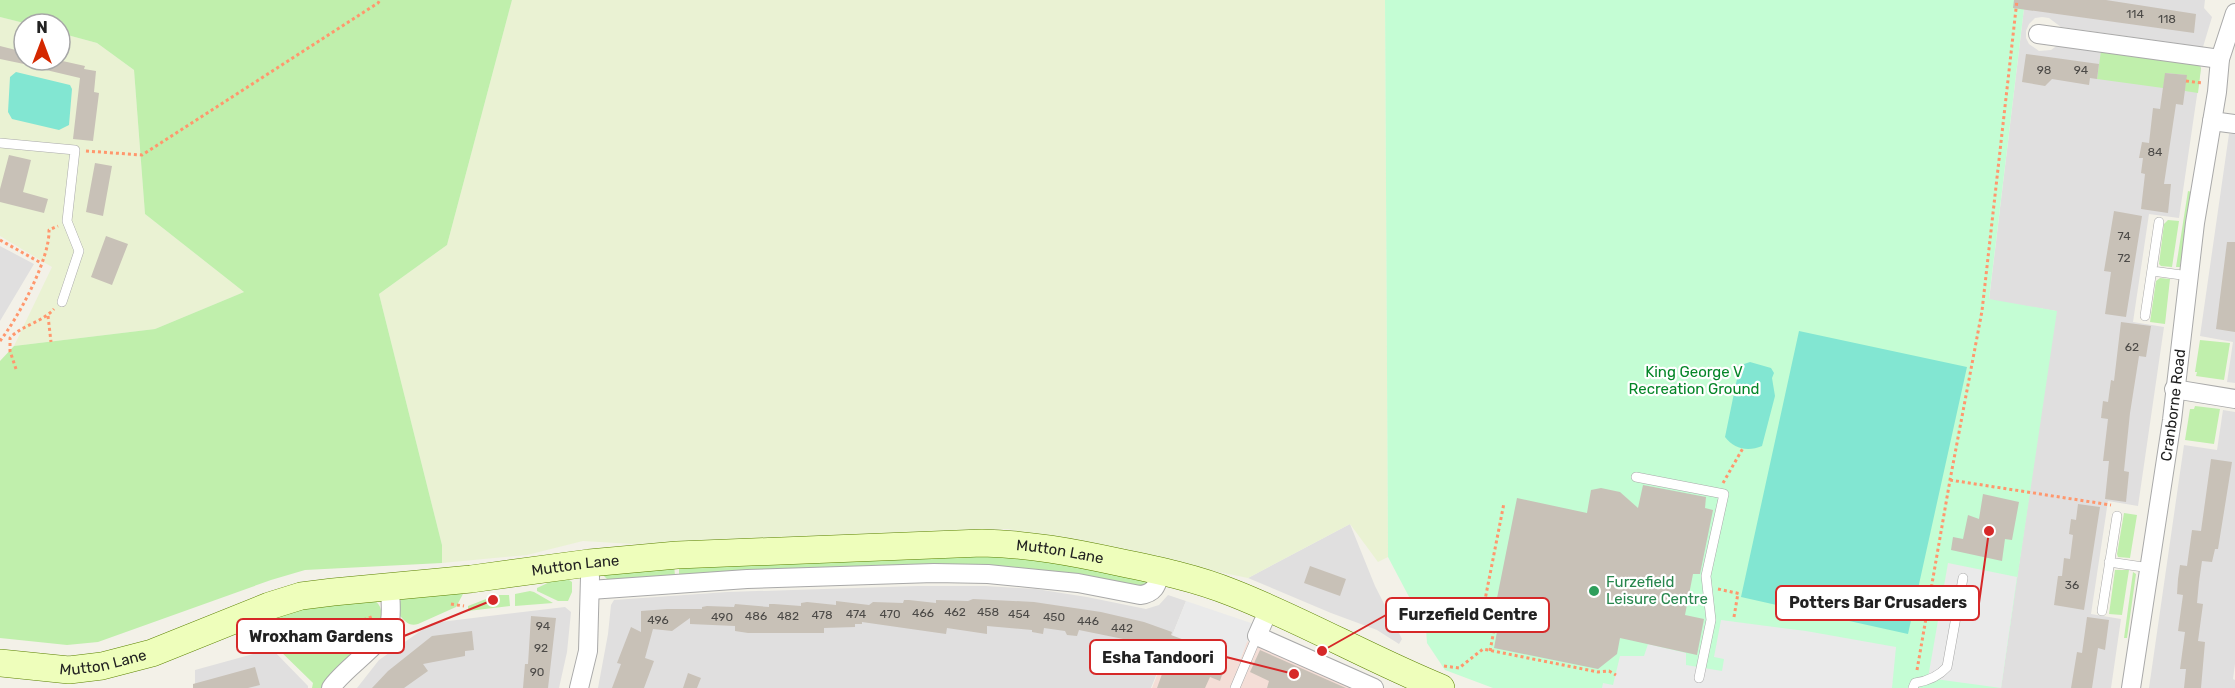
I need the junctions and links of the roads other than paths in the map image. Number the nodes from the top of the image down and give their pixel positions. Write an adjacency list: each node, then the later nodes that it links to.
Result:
1 (2234, 19): 3 (street, Cranborne Road)
2 (2038, 34): 3 (street)
3 (2220, 59): 4 (street, Cranborne Road)
4 (2212, 121): 5 (street); 9 (street, Cranborne Road)
5 (2235, 124)
6 (0, 143): 10 (lane)
7 (2159, 222): 8 (lane)
8 (2152, 271): 9 (lane); 11 (lane)
9 (2189, 276): 12 (street, Cranborne Road)
10 (62, 302)
11 (2145, 316)
12 (2174, 389): 13 (street); 17 (street, Cranborne Road)
13 (2235, 399)
14 (1636, 477): 25 (lane)
15 (2118, 511): 16 (lane)
16 (2109, 562): 17 (lane); 22 (lane)
17 (2150, 568): 32 (street, Cranborne Road)
18 (590, 577): 20 (main road, Mutton Lane); 21 (main road, Mutton Lane); 29 (street)
19 (1963, 578): 27 (lane)
20 (390, 598): 24 (main road, Mutton Lane); 28 (street)
21 (1269, 609): 23 (street); 26 (main road, Mutton Lane)
22 (2102, 611)
23 (1257, 636): 30 (lane); 31 (street)
24 (0, 663)
25 (1699, 678)
26 (1441, 679)
27 (1914, 686)
28 (331, 688)
29 (579, 688)
30 (1235, 688)
31 (1374, 688)
32 (2131, 688)

